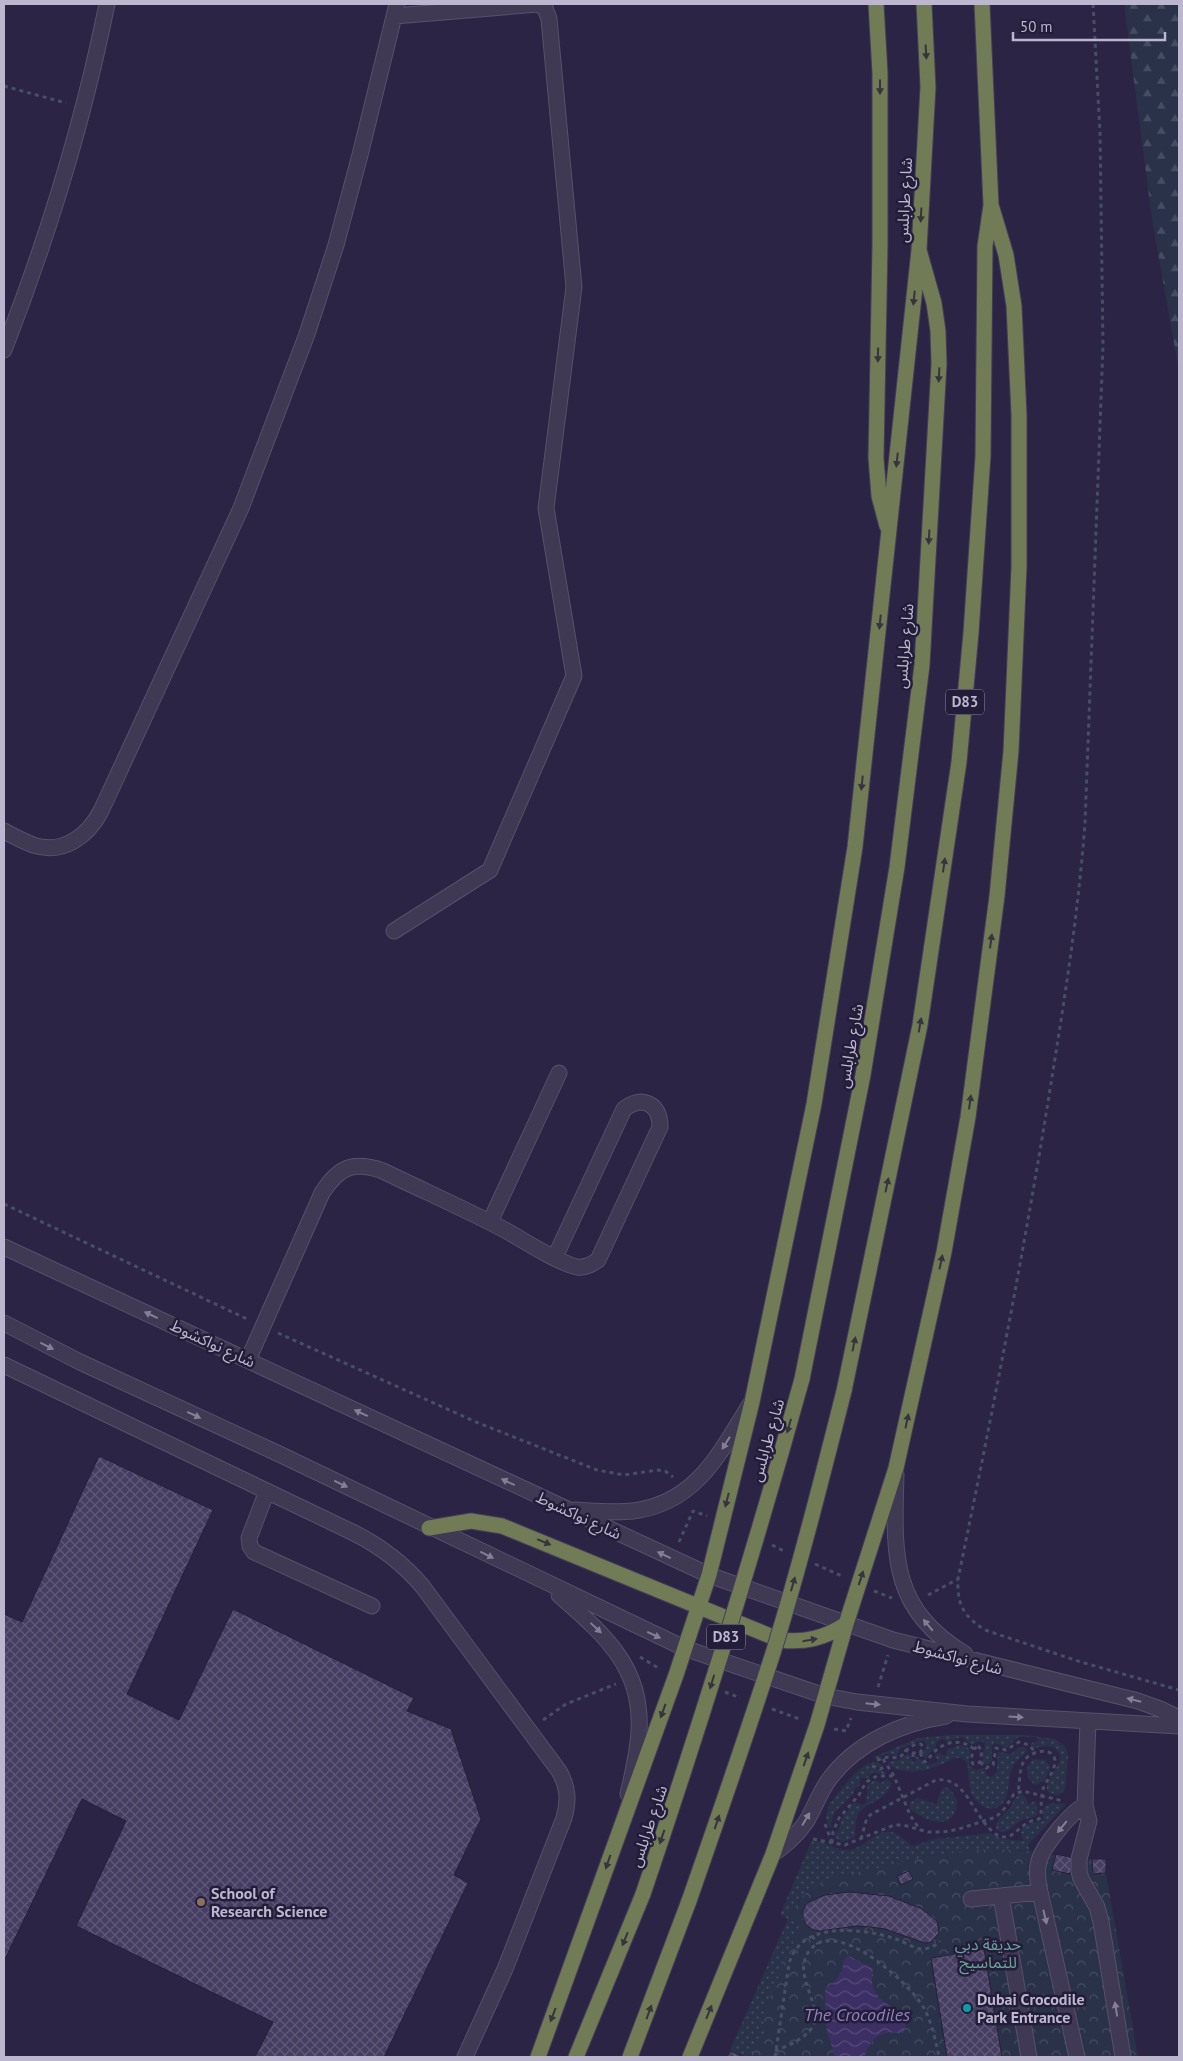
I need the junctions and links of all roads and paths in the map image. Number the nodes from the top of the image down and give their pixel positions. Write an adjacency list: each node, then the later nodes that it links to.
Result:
1 (107, 4): 8 (street)
2 (876, 4): 12 (highway, one-way to 12)
3 (924, 4): 10 (highway, شارع طرابلس / D83, one-way to 10)
4 (982, 4): 9 (highway, D83)
5 (1093, 4): 31 (path)
6 (396, 10): 13 (street); 14 (street)
7 (4, 86): 8 (path)
8 (84, 108): 11 (street)
9 (991, 205): 25 (highway, one-way to 9); 83 (highway, D83, one-way to 9, bridge)
10 (919, 250): 12 (highway, one-way to 12); 82 (highway, شارع طرابلس / D83, one-way to 82, bridge)
11 (4, 350)
12 (890, 532): 24 (highway, one-way to 24)
13 (4, 831)
14 (394, 931)
15 (559, 1074): 17 (street)
16 (4, 1204): 21 (path)
17 (490, 1222): 19 (street); 21 (street)
18 (4, 1246): 22 (street, شارع نواكشوط, one-way to 18)
19 (555, 1257): 19 (street)
20 (4, 1323): 29 (street, one-way to 29)
21 (263, 1326): 22 (street); 27 (path)
22 (248, 1360): 28 (street, شارع نواكشوط, one-way to 22)
23 (4, 1365): 26 (street)
24 (752, 1402): 27 (street, one-way to 27); 30 (highway, one-way to 30)
25 (896, 1468): 33 (street); 36 (highway, one-way to 25)
26 (267, 1491): 34 (street); 47 (street)
27 (683, 1492): 28 (street)
28 (568, 1510): 30 (street, شارع نواكشوط, one-way to 28)
29 (429, 1528): 32 (street, one-way to 32); 35 (highway, one-way to 35)
30 (709, 1576): 35 (highway); 36 (street, شارع نواكشوط)
31 (958, 1579): 33 (path); 41 (path)
32 (547, 1584): 37 (street, one-way to 37); 40 (street, one-way to 40)
33 (913, 1603): 38 (street, one-way to 33)
34 (372, 1606)
35 (698, 1608): 36 (highway, one-way to 36); 37 (highway)
36 (846, 1624): 38 (street, شارع نواكشوط); 42 (highway)
37 (684, 1648): 42 (street); 65 (highway, one-way to 65)
38 (982, 1663): 44 (street, شارع نواكشوط, one-way to 38)
39 (659, 1668): 40 (path)
40 (631, 1678): 47 (path); 65 (street)
41 (1179, 1690)
42 (825, 1696): 43 (street, one-way to 43); 72 (highway, one-way to 42)
43 (967, 1714): 45 (street, one-way to 45); 49 (street)
44 (1179, 1718)
45 (1088, 1721): 46 (street); 64 (street)
46 (1179, 1726)
47 (528, 1730): 80 (street)
48 (846, 1731): 49 (path)
49 (864, 1747): 55 (path); 72 (street, one-way to 49)
50 (974, 1749): 54 (path); 57 (path); 57 (path)
51 (904, 1750): 53 (path); 54 (path); 55 (path)
52 (1035, 1752): 57 (path); 61 (path); 63 (path)
53 (913, 1753): 54 (path); 56 (path)
54 (920, 1753)
55 (883, 1759): 59 (path)
56 (913, 1760)
57 (980, 1762)
58 (872, 1766): 59 (path)
59 (888, 1766): 60 (path)
60 (894, 1776): 62 (path); 71 (path)
61 (1018, 1792): 63 (path); 67 (path)
62 (902, 1797): 67 (path); 69 (path); 70 (path)
63 (1042, 1797): 64 (path); 67 (path)
64 (1085, 1805): 73 (street, one-way to 73); 89 (street, one-way to 64)
65 (624, 1816): 81 (highway, one-way to 81)
66 (824, 1819): 71 (path)
67 (982, 1822): 69 (path)
68 (816, 1830): 71 (path)
69 (921, 1830): 70 (path)
70 (861, 1840): 71 (path)
71 (832, 1843)
72 (773, 1854): 84 (highway, one-way to 72)
73 (1040, 1892): 74 (street); 88 (street, one-way to 88)
74 (1001, 1896): 75 (street); 87 (street)
75 (971, 1899)
76 (812, 1936): 77 (path); 78 (path); 79 (path)
77 (940, 1941)
78 (818, 1944): 79 (path); 86 (path)
79 (775, 2051): 85 (path)
80 (466, 2057)
81 (538, 2057)
82 (576, 2057)
83 (630, 2057)
84 (690, 2057)
85 (775, 2057)
86 (939, 2057)
87 (1029, 2057)
88 (1077, 2057)
89 (1124, 2057)

